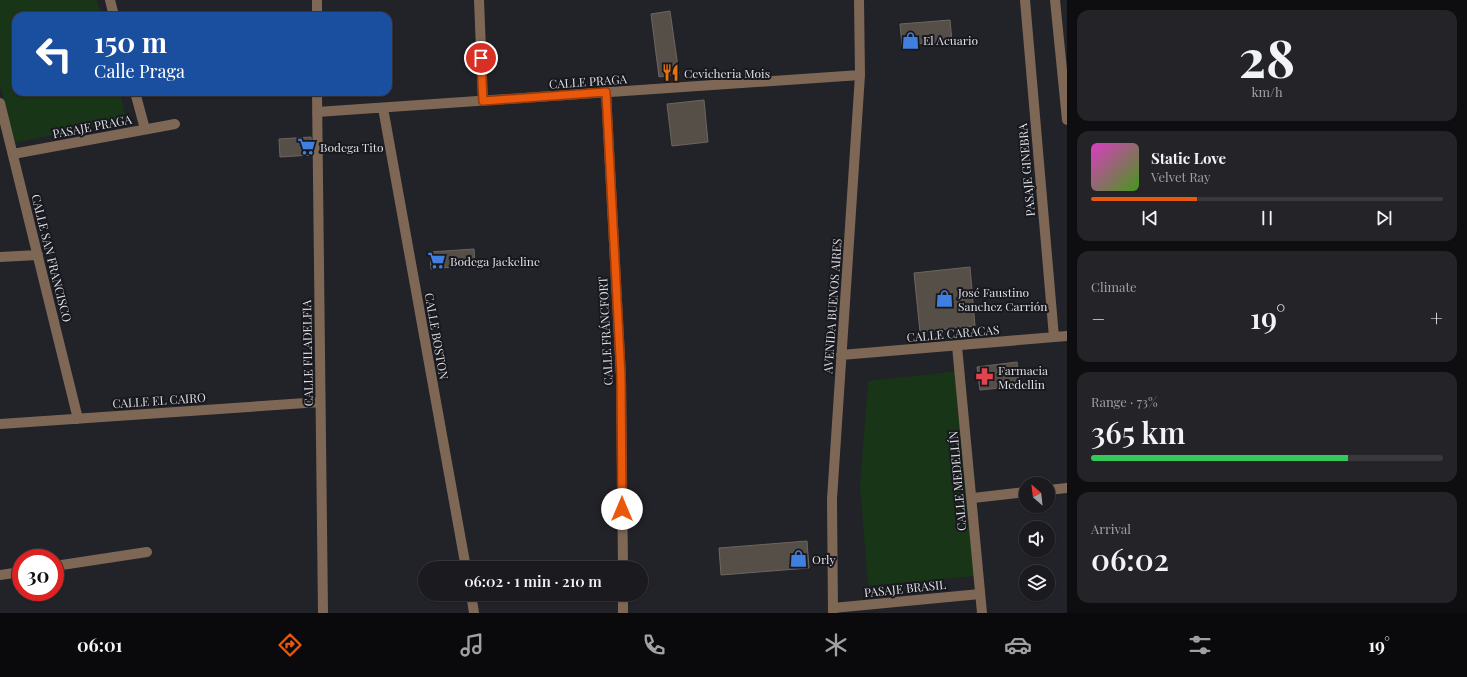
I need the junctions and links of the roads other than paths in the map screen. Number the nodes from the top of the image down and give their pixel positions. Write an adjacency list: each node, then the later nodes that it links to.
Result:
1 (110, 0): 7 (street)
2 (317, 0): 8 (street)
3 (479, 0): 13 (street)
4 (859, 0): 9 (street, AVENIDA BUENOS AIRES)
5 (1024, 0): 24 (street, PASAJE GINEBRA)
6 (1055, 0): 17 (street)
7 (113, 12)
8 (317, 12)
9 (860, 75): 10 (street, CALLE PRAGA); 26 (street, AVENIDA BUENOS AIRES)
10 (606, 92): 13 (street, CALLE PRAGA); 36 (street, CALLE FRÁNCFORT)
11 (136, 96): 19 (street)
12 (317, 96): 16 (street, CALLE FILADELFIA)
13 (483, 101): 15 (street, CALLE PRAGA)
14 (0, 103): 20 (street, CALLE SAN FRANCISCO)
15 (383, 108): 16 (street, CALLE PRAGA); 35 (street, CALLE BOSTON)
16 (317, 112): 27 (street, CALLE FILADELFIA)
17 (1067, 120)
18 (175, 124): 19 (street, PASAJE PRAGA)
19 (145, 130): 20 (street, PASAJE PRAGA)
20 (13, 154): 21 (street, CALLE SAN FRANCISCO)
21 (38, 255): 22 (street); 28 (street, CALLE SAN FRANCISCO)
22 (0, 257)
23 (1067, 336): 24 (street, CALLE CARACAS)
24 (1054, 337): 25 (street, CALLE CARACAS)
25 (957, 346): 26 (street, CALLE CARACAS); 33 (street, CALLE MEDELLÍN)
26 (841, 355): 43 (street, AVENIDA BUENOS AIRES)
27 (320, 402): 28 (street, CALLE EL CAIRO); 44 (street, CALLE FILADELFIA)
28 (78, 419): 29 (street, CALLE EL CAIRO)
29 (0, 424)
30 (1067, 488): 31 (street)
31 (1055, 489)
32 (1019, 493): 33 (street)
33 (973, 498): 40 (street, CALLE MEDELLÍN)
34 (146, 552): 37 (street)
35 (465, 561)
36 (623, 561)
37 (64, 565)
38 (12, 573): 39 (street)
39 (0, 575)
40 (980, 594): 43 (street, PASAJE BRASIL); 47 (street, CALLE MEDELLÍN)
41 (471, 601): 45 (street)
42 (623, 601): 46 (street)
43 (833, 610)
44 (323, 613)
45 (474, 613)
46 (623, 613)
47 (982, 613)

